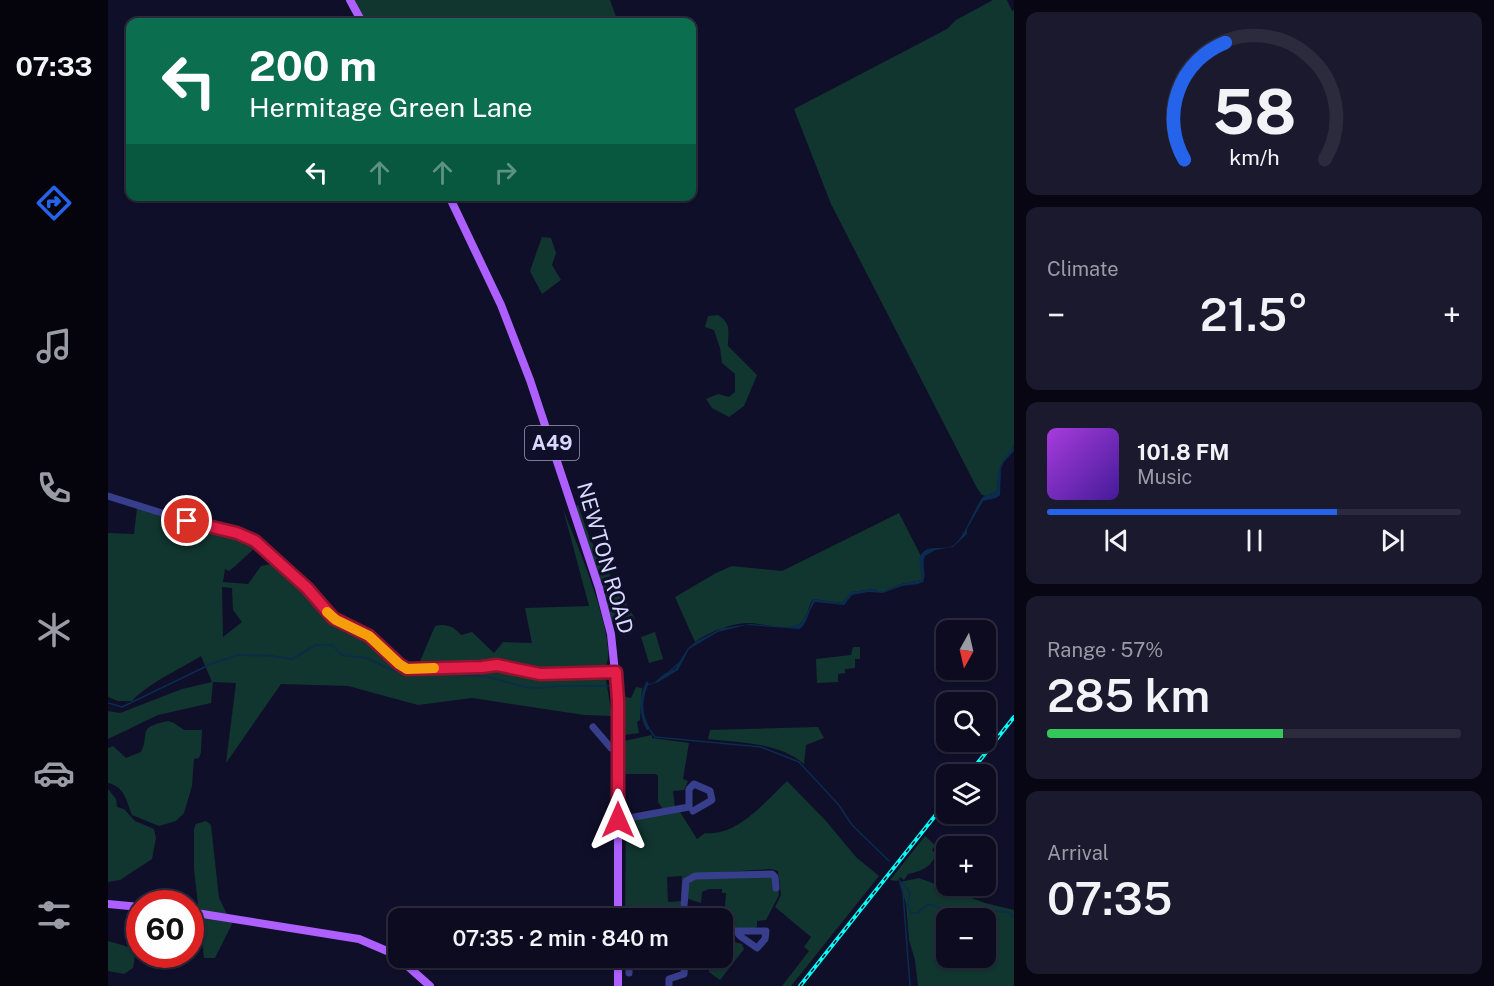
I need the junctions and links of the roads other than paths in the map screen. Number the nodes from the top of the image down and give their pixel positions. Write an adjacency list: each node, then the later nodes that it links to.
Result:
1 (350, 0): 2 (main road)
2 (360, 18)
3 (451, 201): 5 (main road, NEWTON ROAD / A49)
4 (108, 496): 5 (street)
5 (616, 672): 7 (main road, NEWTON ROAD / A49)
6 (593, 727): 7 (street)
7 (618, 752): 9 (main road, A49)
8 (693, 811): 9 (street)
9 (618, 820): 13 (main road, A49)
10 (776, 888): 14 (street)
11 (108, 904): 12 (main road)
12 (126, 906)
13 (618, 908)
14 (684, 908)
15 (204, 914): 22 (main road)
16 (733, 932): 17 (street)
17 (737, 932)
18 (618, 968): 23 (main road)
19 (629, 968): 21 (street)
20 (684, 968): 24 (street)
21 (629, 973)
22 (430, 986)
23 (618, 986)
24 (669, 986)

